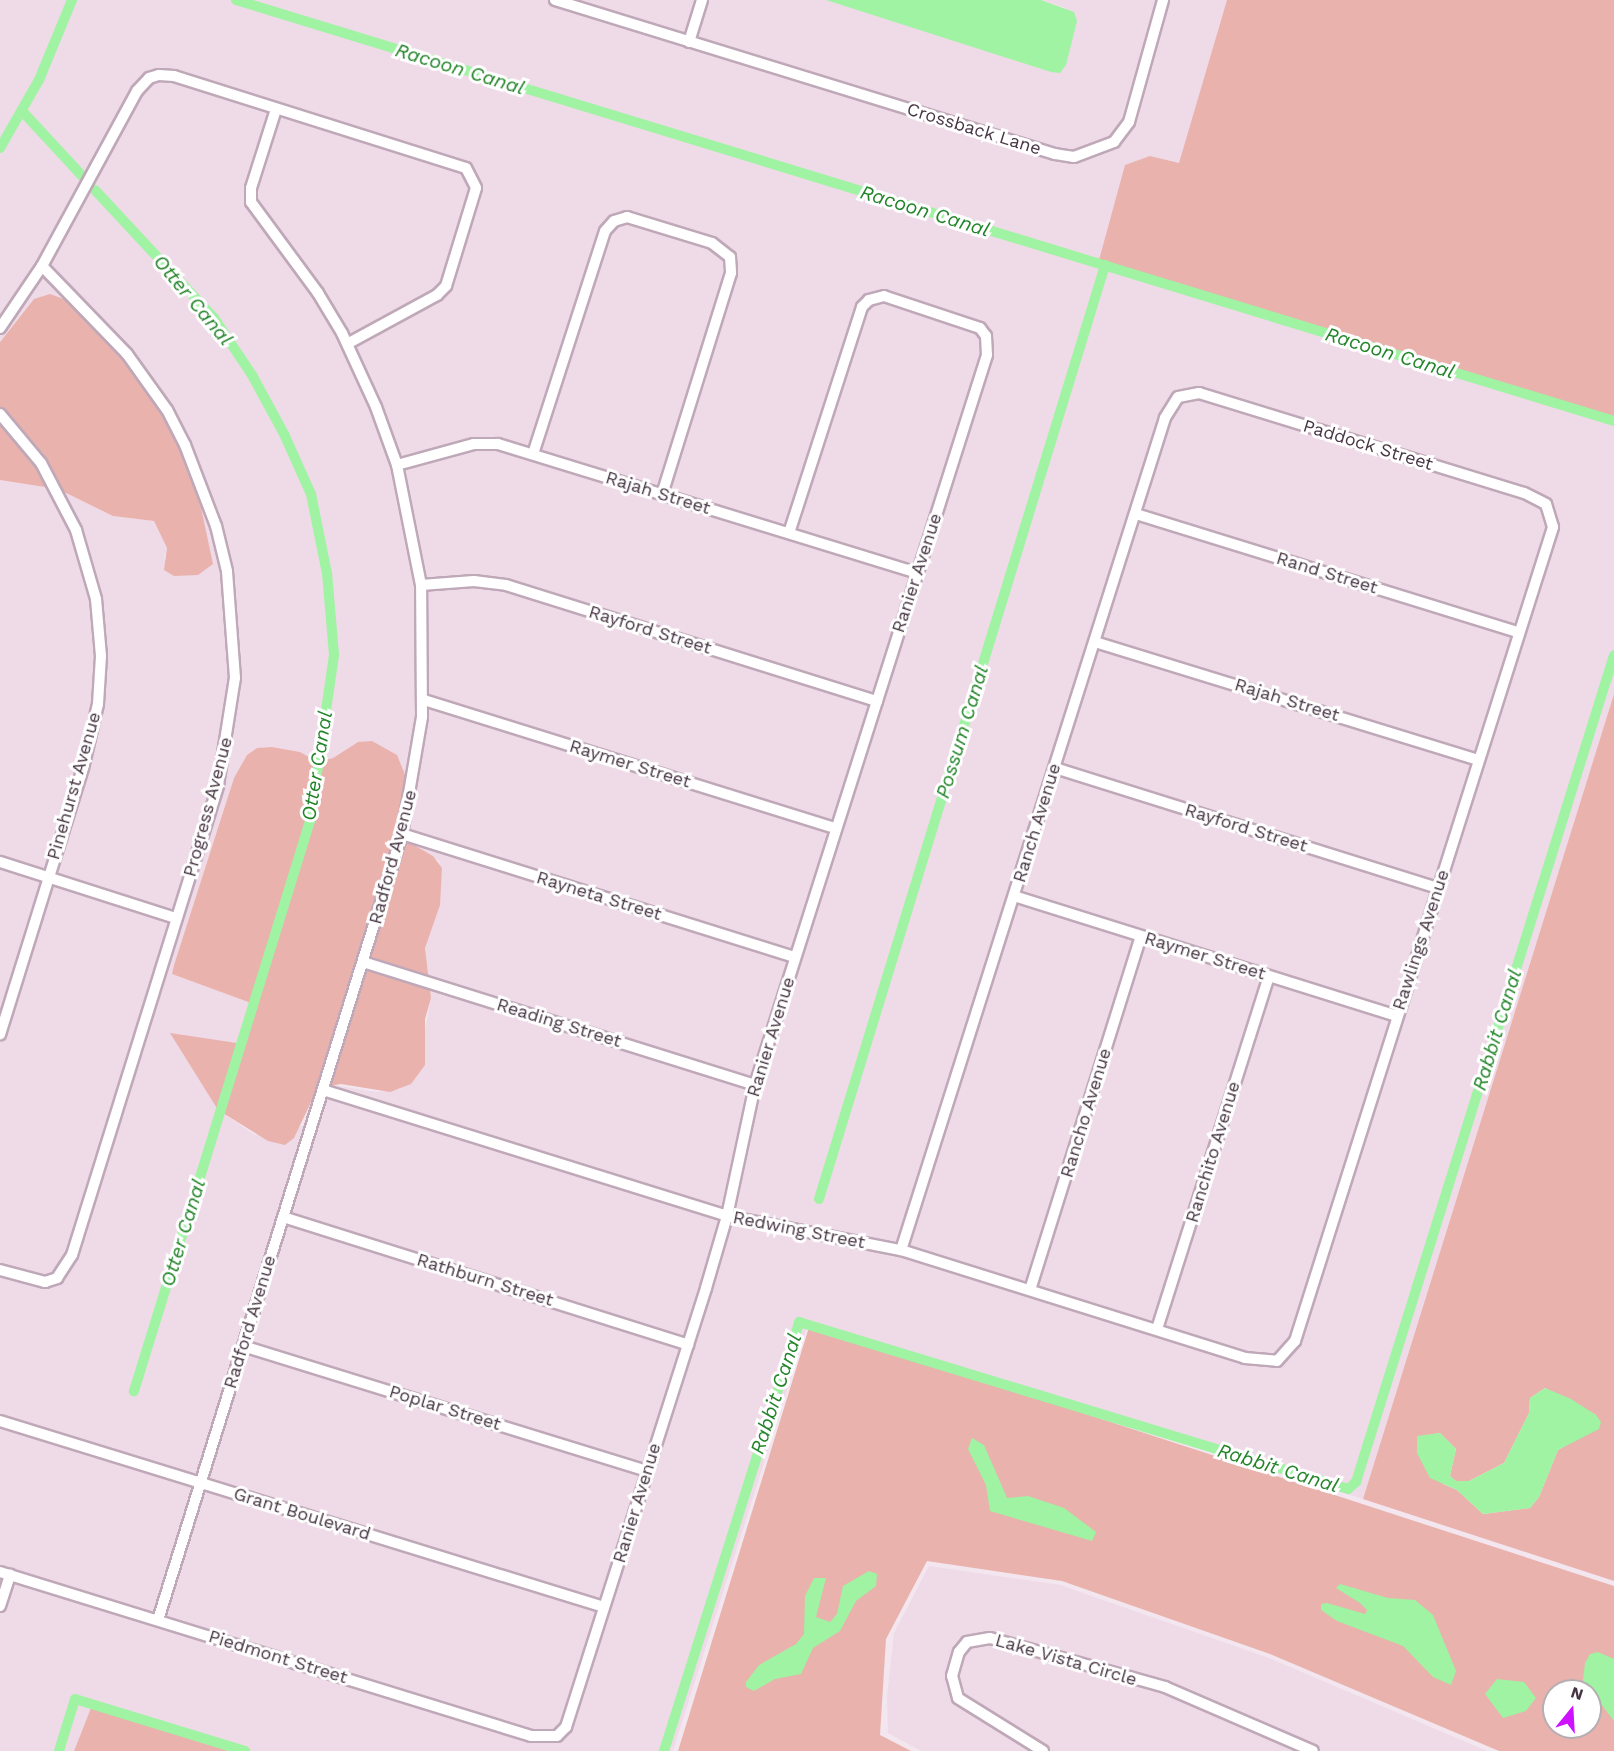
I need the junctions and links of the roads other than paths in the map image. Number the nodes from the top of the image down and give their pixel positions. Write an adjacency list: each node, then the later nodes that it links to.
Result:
1 (555, 0): 4 (street, Crossback Lane)
2 (702, 0): 4 (street)
3 (1163, 0): 4 (street, Crossback Lane)
4 (689, 42)
5 (276, 109): 6 (street); 8 (street, Radford Avenue); 8 (street)
6 (42, 266): 7 (street); 31 (street, Progress Avenue)
7 (0, 328)
8 (347, 344): 12 (street, Radford Avenue)
9 (1178, 397): 14 (street, Paddock Street); 15 (street, Ranch Avenue)
10 (0, 414): 28 (street, Pinehurst Avenue)
11 (533, 454): 12 (street, Rajah Street); 13 (street, Rajah Street); 13 (street)
12 (397, 465): 18 (street, Radford Avenue)
13 (662, 494): 16 (street, Rajah Street)
14 (1552, 513): 19 (street, Rawlings Avenue)
15 (1136, 514): 19 (street, Rand Street); 20 (street, Ranch Avenue)
16 (789, 533): 17 (street, Rajah Street); 17 (street, Ranier Avenue)
17 (918, 573): 22 (street, Ranier Avenue)
18 (421, 585): 21 (street, Radford Avenue); 22 (street, Rayford Street)
19 (1518, 632): 23 (street, Rawlings Avenue)
20 (1095, 642): 23 (street, Rajah Street); 24 (street, Ranch Avenue)
21 (424, 700): 25 (street, Raymer Street); 26 (street, Radford Avenue)
22 (877, 700): 25 (street, Ranier Avenue)
23 (1478, 760): 29 (street, Rawlings Avenue)
24 (1054, 768): 29 (street, Rayford Street); 30 (street, Ranch Avenue)
25 (836, 828): 33 (street, Ranier Avenue)
26 (402, 834): 33 (street, Rayneta Street); 34 (street, Radford Avenue)
27 (0, 862): 28 (street)
28 (48, 878): 31 (street); 37 (street, Pinehurst Avenue)
29 (1438, 888): 36 (street, Rawlings Avenue)
30 (1014, 896): 32 (street, Raymer Street); 42 (street, Ranch Avenue)
31 (176, 918): 43 (street, Progress Avenue)
32 (1141, 936): 35 (street, Raymer Street); 44 (street, Rancho Avenue)
33 (795, 957): 38 (street, Ranier Avenue)
34 (363, 962): 38 (street, Reading Street); 39 (street, Radford Avenue)
35 (1269, 976): 36 (street, Raymer Street); 45 (street, Ranchito Avenue)
36 (1396, 1016): 48 (street, Rawlings Avenue)
37 (0, 1034)
38 (755, 1085): 40 (street, Ranier Avenue)
39 (323, 1090): 40 (street, Redwing Street); 41 (street, Radford Avenue)
40 (728, 1216): 42 (street, Redwing Street); 46 (street, Ranier Avenue)
41 (283, 1217): 46 (street, Rathburn Street); 47 (street, Radford Avenue)
42 (901, 1250): 44 (street, Redwing Street)
43 (0, 1270)
44 (1030, 1290): 45 (street, Redwing Street)
45 (1157, 1329): 48 (street, Redwing Street)
46 (688, 1345): 50 (street, Ranier Avenue)
47 (243, 1346): 50 (street, Poplar Street); 51 (street, Radford Avenue)
48 (1277, 1361)
49 (0, 1420): 51 (street, Grant Boulevard)
50 (647, 1471): 54 (street, Ranier Avenue)
51 (200, 1483): 54 (street, Grant Boulevard); 55 (street, Radford Avenue)
52 (5, 1574): 53 (street); 55 (street, Piedmont Street)
53 (0, 1605)
54 (604, 1607): 56 (street, Ranier Avenue)
55 (158, 1620): 56 (street, Piedmont Street)
56 (556, 1736)
57 (1043, 1751): 58 (street, Lake Vista Circle)
58 (1313, 1751)

